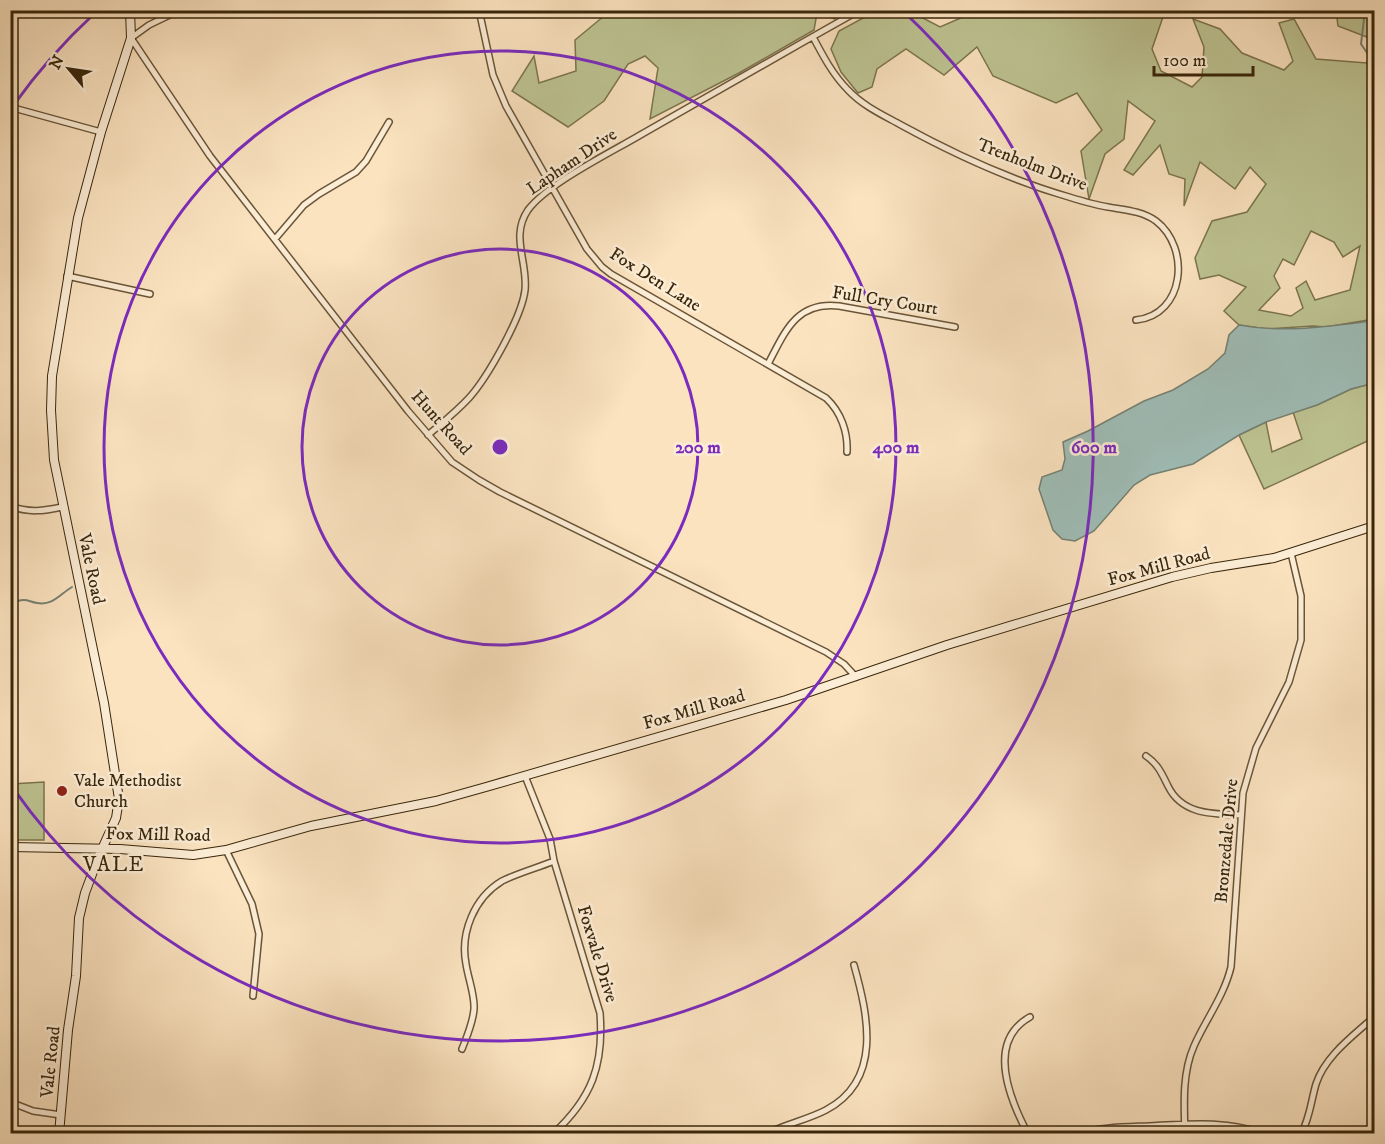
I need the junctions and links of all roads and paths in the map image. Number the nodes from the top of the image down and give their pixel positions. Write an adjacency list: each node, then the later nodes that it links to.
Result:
1 (130, 10): 6 (main road, Vale Road)
2 (180, 10): 6 (street)
3 (479, 10): 10 (street, Fox Den Lane)
4 (860, 10): 5 (street, Lapham Drive)
5 (813, 37): 10 (street, Lapham Drive); 14 (street, Trenholm Drive)
6 (131, 38): 9 (main road, Vale Road); 11 (street, Hunt Road)
7 (10, 107): 9 (street)
8 (389, 122): 11 (street)
9 (101, 132): 12 (main road, Vale Road)
10 (552, 189): 16 (street, Fox Den Lane); 17 (street, Lapham Drive)
11 (275, 239): 17 (street, Hunt Road)
12 (67, 276): 13 (street); 20 (main road, Vale Road)
13 (150, 294)
14 (1137, 320)
15 (955, 327): 16 (street, Full Cry Court)
16 (768, 364): 18 (street, Fox Den Lane)
17 (428, 435): 23 (street, Hunt Road)
18 (847, 452)
19 (10, 506): 20 (street)
20 (63, 507): 28 (main road, Vale Road)
21 (1374, 526): 22 (main road, Fox Mill Road)
22 (1291, 553): 23 (main road, Fox Mill Road); 26 (street, Bronzedale Drive)
23 (856, 676): 25 (main road, Fox Mill Road)
24 (1146, 756): 26 (street)
25 (525, 776): 29 (main road, Fox Mill Road); 30 (street, Foxvale Drive)
26 (1241, 815): 38 (street, Bronzedale Drive)
27 (10, 847): 28 (main road, Fox Mill Road)
28 (101, 848): 29 (main road, Fox Mill Road); 37 (main road, Vale Road)
29 (226, 850): 32 (street)
30 (554, 861): 35 (street); 40 (street, Foxvale Drive)
31 (854, 965): 41 (street)
32 (253, 996)
33 (1030, 1017): 42 (street)
34 (1374, 1017): 46 (street)
35 (462, 1049)
36 (10, 1102): 37 (street)
37 (61, 1115): 39 (main road, Vale Road)
38 (1184, 1123): 43 (street); 44 (street, Bronzedale Drive); 45 (street)
39 (59, 1134)
40 (553, 1134)
41 (766, 1134)
42 (1028, 1134)
43 (1076, 1134)
44 (1185, 1134)
45 (1264, 1134)
46 (1301, 1134)

